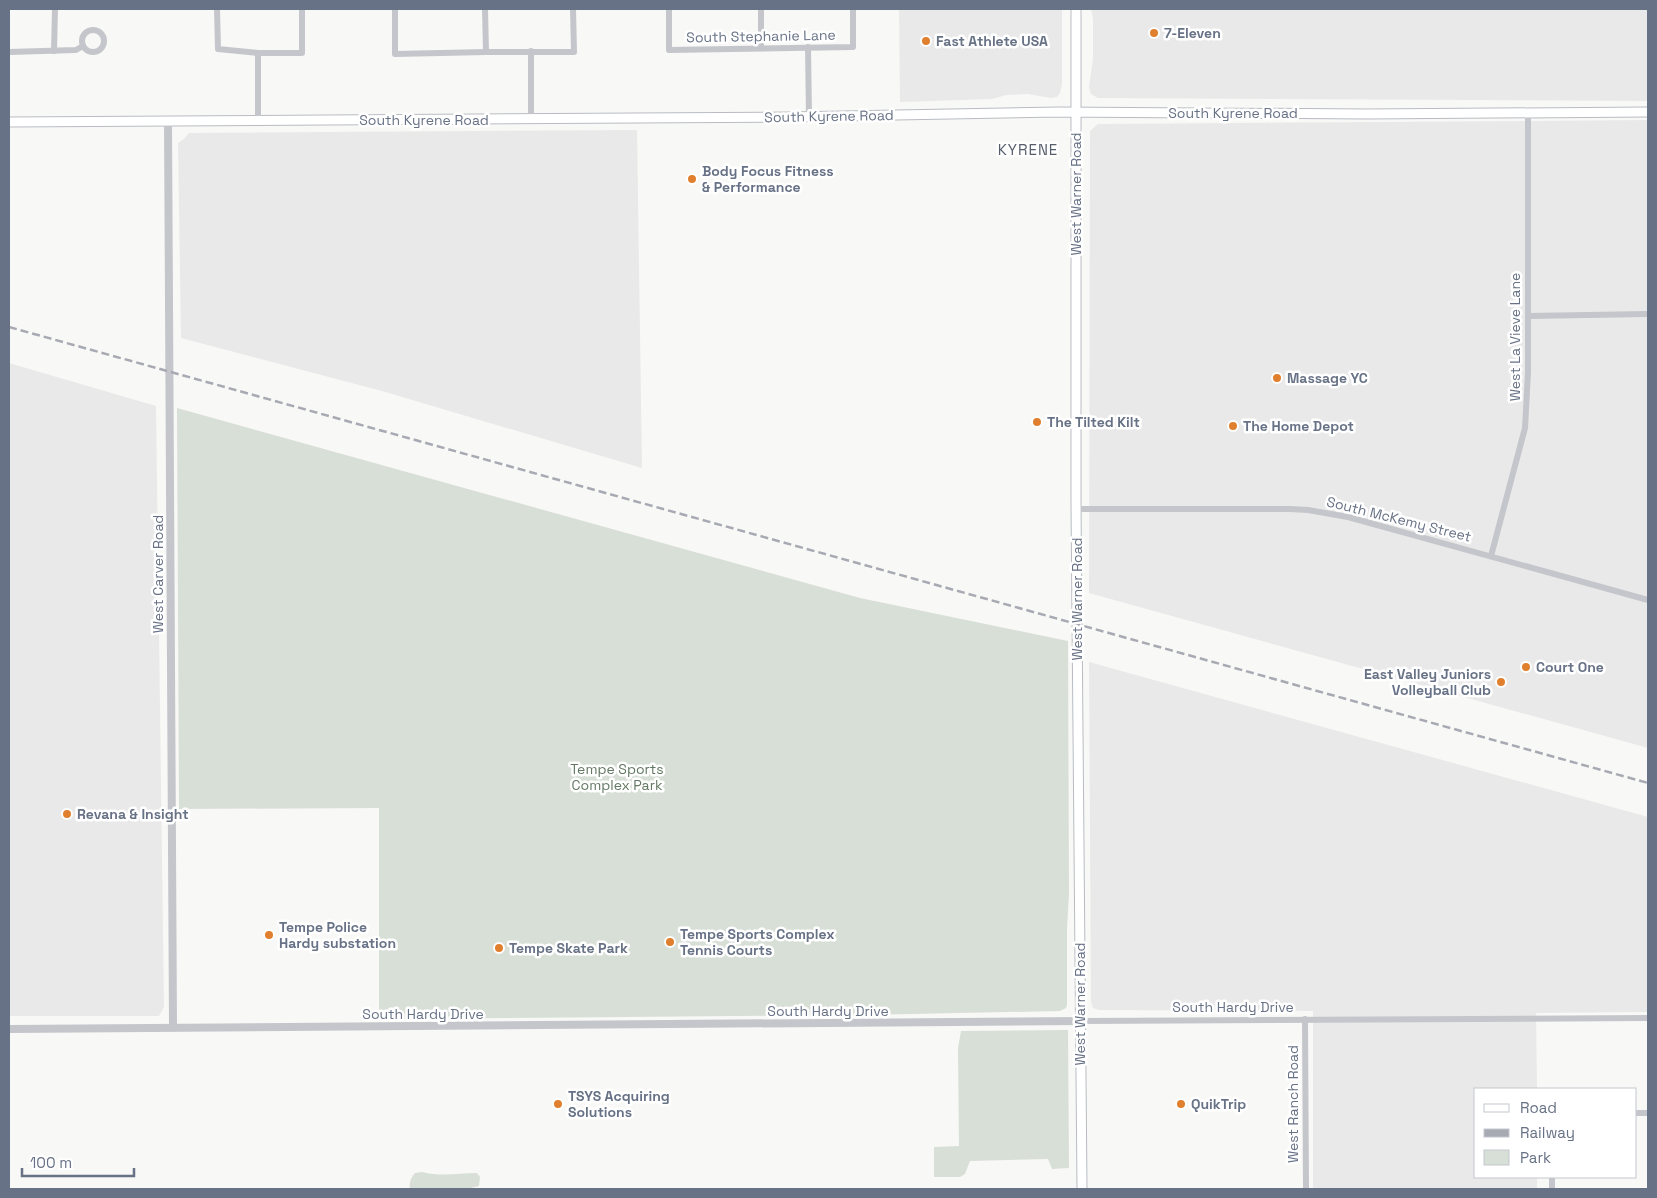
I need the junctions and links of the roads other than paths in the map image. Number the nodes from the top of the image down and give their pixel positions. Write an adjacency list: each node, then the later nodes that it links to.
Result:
1 (55, 9): 14 (street)
2 (216, 9): 18 (street)
3 (302, 9): 18 (street)
4 (395, 9): 17 (street)
5 (485, 9): 17 (street)
6 (574, 9): 15 (street)
7 (669, 9): 13 (street, South Stephanie Lane)
8 (761, 9): 13 (street)
9 (853, 9): 12 (street, South Stephanie Lane)
10 (1076, 9): 19 (main road, West Warner Road)
11 (83, 46): 14 (street)
12 (808, 47): 13 (street, South Stephanie Lane); 22 (street)
13 (761, 48)
14 (54, 51): 16 (street)
15 (531, 51): 17 (street); 23 (street)
16 (9, 52)
17 (486, 52)
18 (258, 53): 25 (street)
19 (1076, 112): 21 (main road, South Kyrene Road); 22 (main road, South Kyrene Road); 29 (main road, West Warner Road)
20 (1648, 112): 21 (main road, South Kyrene Road)
21 (1528, 113): 28 (street, West La Vieve Lane)
22 (809, 116): 23 (main road, South Kyrene Road)
23 (531, 119): 25 (main road, South Kyrene Road)
24 (168, 121): 25 (main road, South Kyrene Road); 26 (main road, South Kyrene Road); 35 (street, West Carver Road)
25 (258, 121)
26 (9, 122)
27 (1648, 314): 28 (street)
28 (1528, 316): 30 (street, West La Vieve Lane)
29 (1077, 509): 30 (street, South McKemy Street); 34 (main road, West Warner Road)
30 (1491, 556): 31 (street, South McKemy Street)
31 (1648, 600)
32 (1648, 1018): 33 (street, South Hardy Drive)
33 (1305, 1019): 34 (street, South Hardy Drive); 38 (street, West Ranch Road)
34 (1081, 1021): 35 (street, South Hardy Drive); 37 (main road, West Warner Road)
35 (173, 1027): 36 (street, South Hardy Drive)
36 (9, 1029)
37 (1082, 1189)
38 (1306, 1189)

